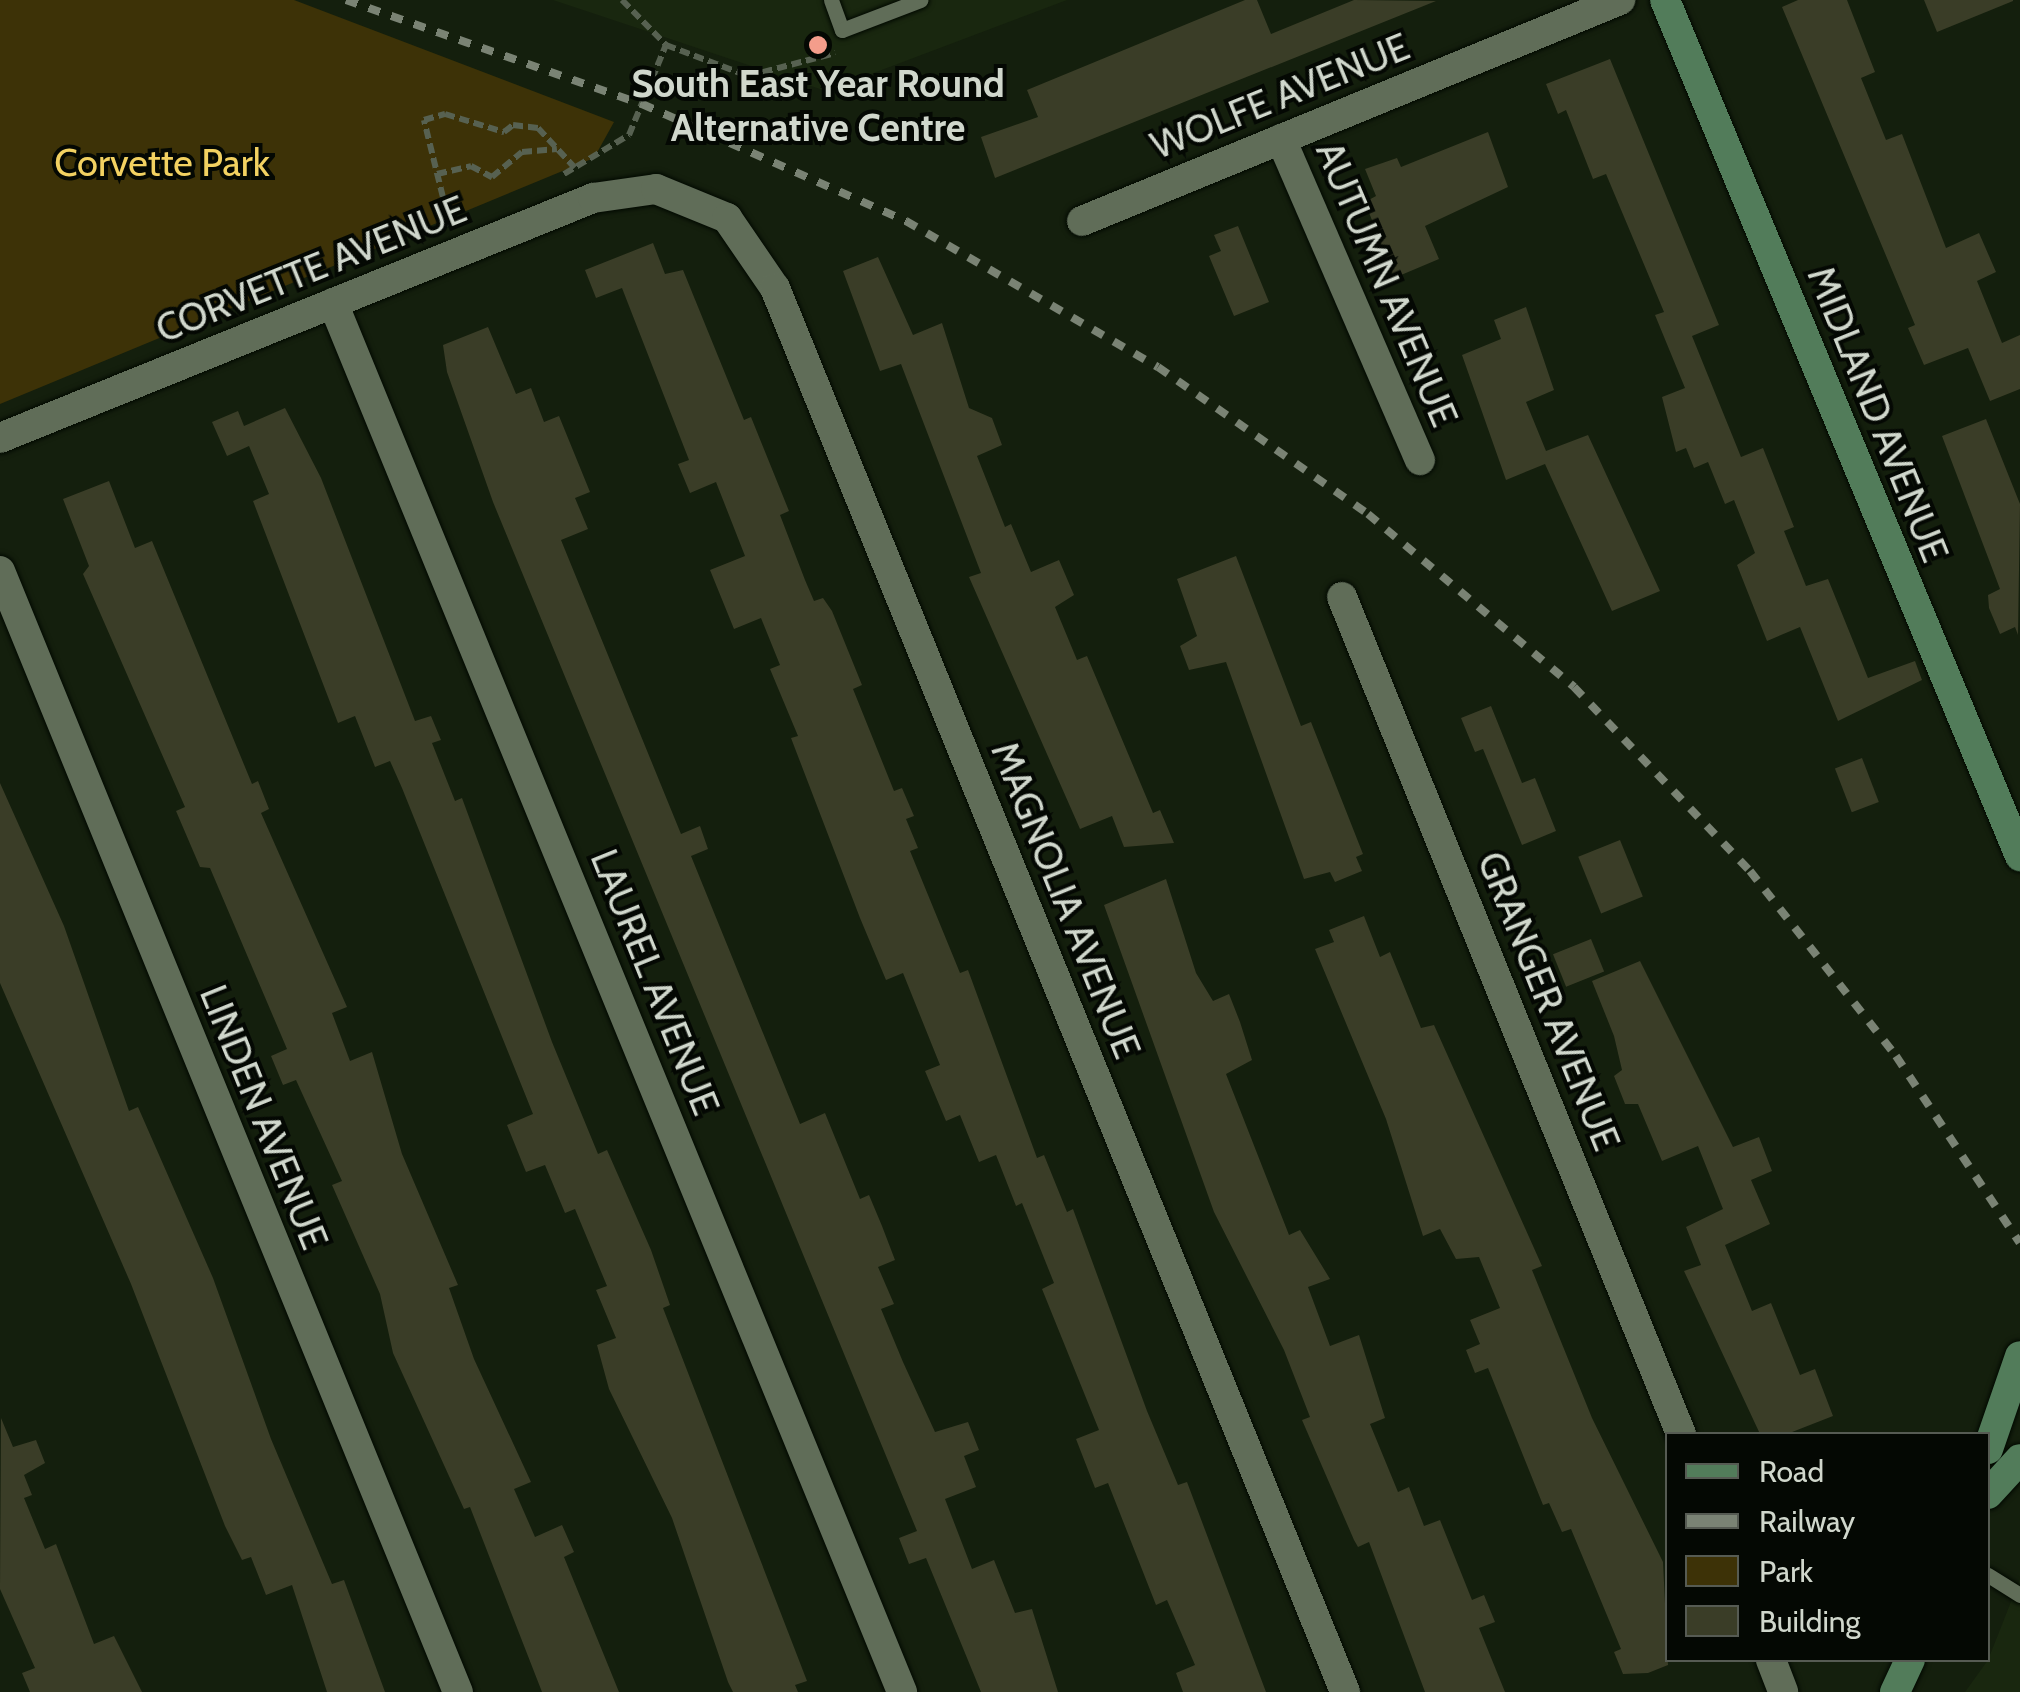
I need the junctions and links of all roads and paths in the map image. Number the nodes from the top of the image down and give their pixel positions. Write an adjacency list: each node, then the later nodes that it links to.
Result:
1 (622, 0): 7 (path)
2 (831, 0): 6 (lane)
3 (1620, 0): 8 (street, WOLFE AVENUE)
4 (1665, 0): 21 (main road, MIDLAND AVENUE)
5 (916, 1): 6 (lane)
6 (860, 22): 7 (path)
7 (666, 45): 10 (path)
8 (1281, 139): 14 (street, WOLFE AVENUE); 18 (street, AUTUMN AVENUE)
9 (558, 149): 10 (path); 11 (path); 11 (path)
10 (576, 168): 12 (path)
11 (437, 174): 15 (path)
12 (552, 181)
13 (656, 189): 16 (street, CORVETTE AVENUE); 34 (street, MAGNOLIA AVENUE)
14 (1082, 221)
15 (450, 228)
16 (334, 303): 17 (street, CORVETTE AVENUE); 33 (street, LAUREL AVENUE)
17 (0, 438)
18 (1420, 460)
19 (0, 570): 32 (street, LINDEN AVENUE)
20 (1342, 597): 23 (street, GRANGER AVENUE)
21 (2020, 856)
22 (2020, 1356): 24 (main road)
23 (1681, 1432)
24 (1990, 1443)
25 (2020, 1459): 26 (main road)
26 (1990, 1492)
27 (1990, 1576): 28 (lane)
28 (2020, 1595)
29 (1772, 1662): 31 (street)
30 (1909, 1662): 35 (main road)
31 (1780, 1691)
32 (458, 1692)
33 (902, 1692)
34 (1345, 1692)
35 (1895, 1692)

